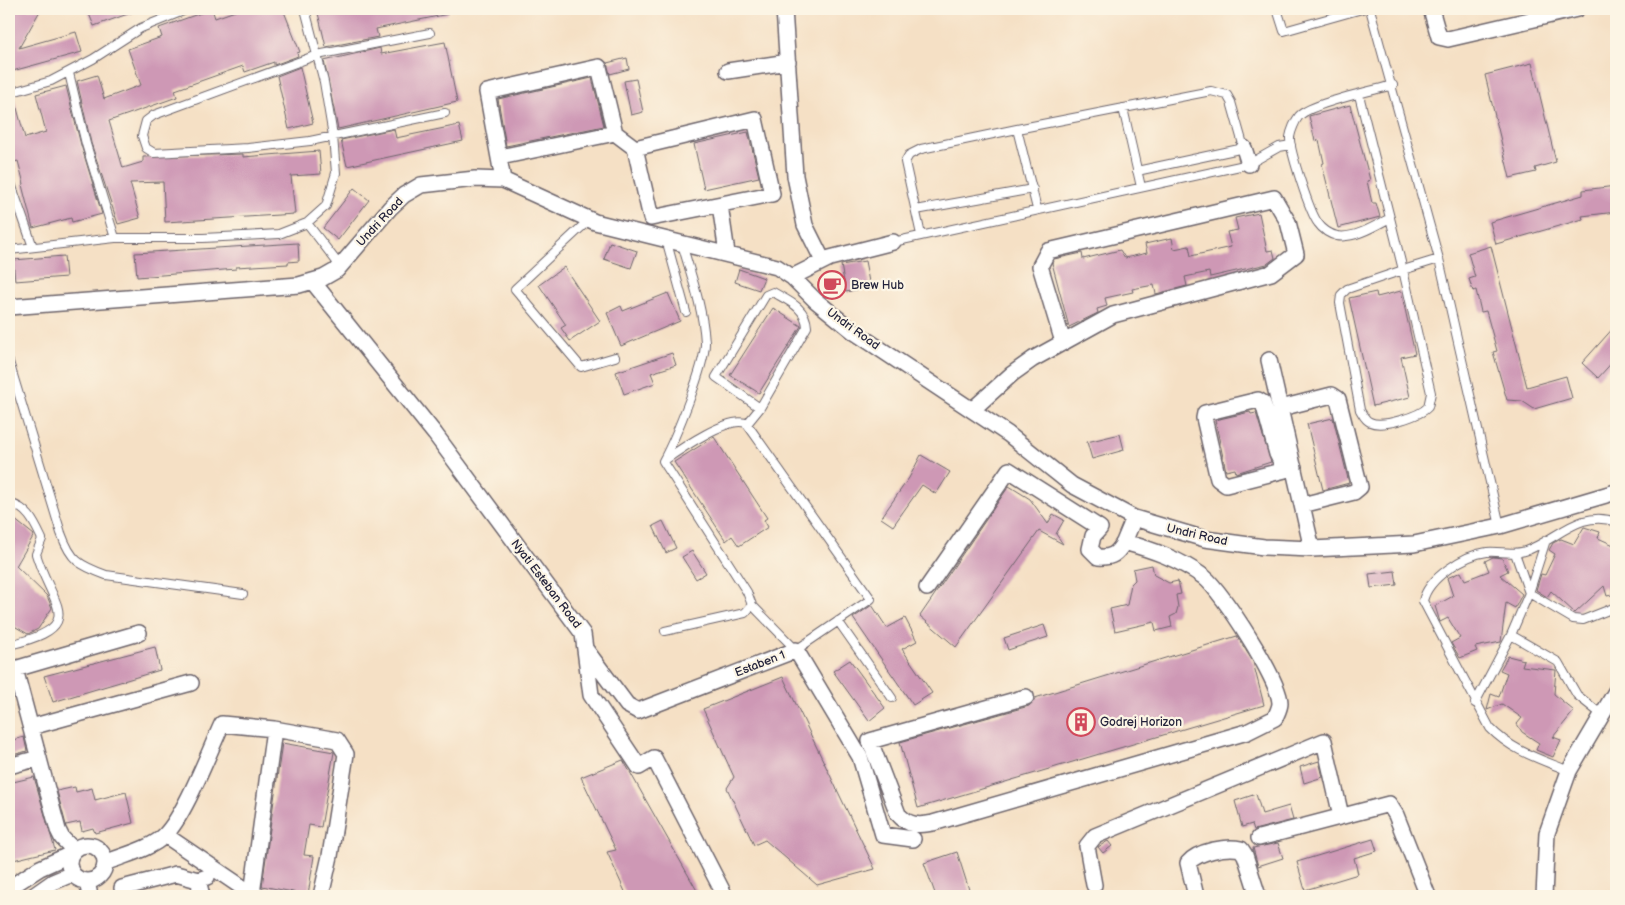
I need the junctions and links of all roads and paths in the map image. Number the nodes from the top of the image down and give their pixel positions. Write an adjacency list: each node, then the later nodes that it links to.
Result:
1 (188, 9): 13 (lane)
2 (305, 9): 10 (lane)
3 (784, 9): 11 (street)
4 (1278, 9): 5 (lane)
5 (1362, 9)
6 (1370, 9): 14 (lane)
7 (1431, 9): 8 (street)
8 (1577, 9)
9 (430, 34): 10 (lane)
10 (316, 55): 21 (lane); 21 (lane)
11 (788, 62): 12 (street); 46 (street)
12 (728, 70)
13 (69, 73): 15 (lane); 39 (lane)
14 (1393, 85): 16 (lane); 47 (lane)
15 (9, 93)
16 (1359, 95): 22 (lane); 35 (lane)
17 (1123, 108): 19 (lane); 24 (lane); 27 (lane)
18 (445, 113): 21 (lane)
19 (1017, 129): 31 (lane); 34 (lane)
20 (615, 133): 23 (street); 25 (street); 25 (street)
21 (333, 136): 37 (lane)
22 (1291, 145): 26 (lane); 35 (lane)
23 (636, 148): 32 (street); 32 (street)
24 (1244, 148): 26 (street); 27 (lane)
25 (500, 157): 29 (street)
26 (1249, 164): 30 (lane)
27 (1137, 171): 30 (lane)
28 (9, 178): 43 (lane)
29 (503, 180): 36 (street, Undri Road); 48 (street, Undri Road)
30 (1141, 187): 33 (lane)
31 (1033, 189): 33 (lane); 34 (lane)
32 (720, 205): 45 (street)
33 (1037, 209): 38 (lane)
34 (916, 210): 38 (lane)
35 (1390, 218): 49 (lane)
36 (590, 219): 40 (street, Undri Road); 55 (lane)
37 (307, 223): 39 (lane); 48 (lane)
38 (922, 235): 42 (lane)
39 (115, 238): 43 (lane)
40 (666, 239): 41 (street, Undri Road); 53 (lane)
41 (681, 242): 45 (street, Undri Road); 62 (lane)
42 (893, 242): 46 (street)
43 (32, 247): 44 (lane)
44 (9, 250)
45 (727, 253): 50 (street, Undri Road)
46 (822, 260): 50 (street)
47 (1438, 260): 49 (lane); 70 (lane)
48 (340, 266): 51 (street, Undri Road)
49 (1403, 270): 49 (lane)
50 (792, 277): 60 (street, Undri Road)
51 (313, 282): 52 (street, Undri Road); 86 (street, Nyati Esteban Road)
52 (9, 307)
53 (686, 312)
54 (1063, 342): 54 (street); 60 (street)
55 (615, 357)
56 (1268, 360): 59 (street)
57 (9, 362): 78 (lane)
58 (760, 408): 58 (lane); 61 (lane)
59 (1281, 408): 63 (street); 67 (street)
60 (972, 410): 66 (street, Undri Road)
61 (747, 424): 62 (lane); 81 (lane)
62 (663, 462): 79 (lane)
63 (1290, 468): 63 (street); 67 (street)
64 (1616, 492): 70 (street, Undri Road)
65 (9, 503): 85 (lane)
66 (1110, 504): 68 (street, Undri Road); 71 (street)
67 (1302, 505): 74 (street)
68 (1134, 518): 73 (street); 74 (street, Undri Road)
69 (1616, 522): 72 (lane)
70 (1500, 526): 74 (street, Undri Road)
71 (1100, 528): 73 (street); 76 (street)
72 (1546, 540): 75 (lane); 77 (lane)
73 (1124, 542): 92 (street)
74 (1312, 549)
75 (1515, 553): 77 (lane); 93 (lane)
76 (927, 588)
77 (1529, 593): 80 (lane); 84 (lane)
78 (243, 594)
79 (752, 605): 82 (lane); 87 (lane)
80 (1616, 607)
81 (838, 620): 87 (lane); 91 (lane)
82 (665, 631)
83 (139, 634): 88 (street)
84 (1511, 635): 93 (lane); 94 (lane)
85 (9, 645)
86 (585, 649): 87 (street, Estaben 1); 117 (street, Nyati Esteban Road)
87 (796, 650): 103 (street, Estaben 1)
88 (12, 669): 95 (street)
89 (191, 683): 95 (street)
90 (1616, 691): 94 (street)
91 (892, 698)
92 (1026, 698)
93 (1475, 703): 99 (lane)
94 (1602, 715): 99 (street)
95 (31, 727): 97 (street)
96 (274, 729): 101 (street); 112 (street); 116 (street)
97 (39, 758): 98 (street); 104 (street)
98 (9, 766)
99 (1569, 771): 121 (street)
100 (1341, 816): 102 (street); 109 (street); 120 (street)
101 (165, 835): 105 (street); 106 (street)
102 (1259, 838)
103 (913, 839)
104 (73, 852): 105 (street); 107 (street); 110 (street)
105 (106, 863): 111 (street)
106 (220, 873): 108 (street); 112 (street)
107 (72, 874): 111 (street); 113 (street)
108 (198, 880): 114 (street); 115 (street)
109 (1094, 885)
110 (9, 888)
111 (88, 889)
112 (256, 895)
113 (33, 896)
114 (124, 896)
115 (202, 896)
116 (321, 896)
117 (724, 896)
118 (1196, 896): 119 (street)
119 (1258, 896)
120 (1428, 896)
121 (1544, 896)

